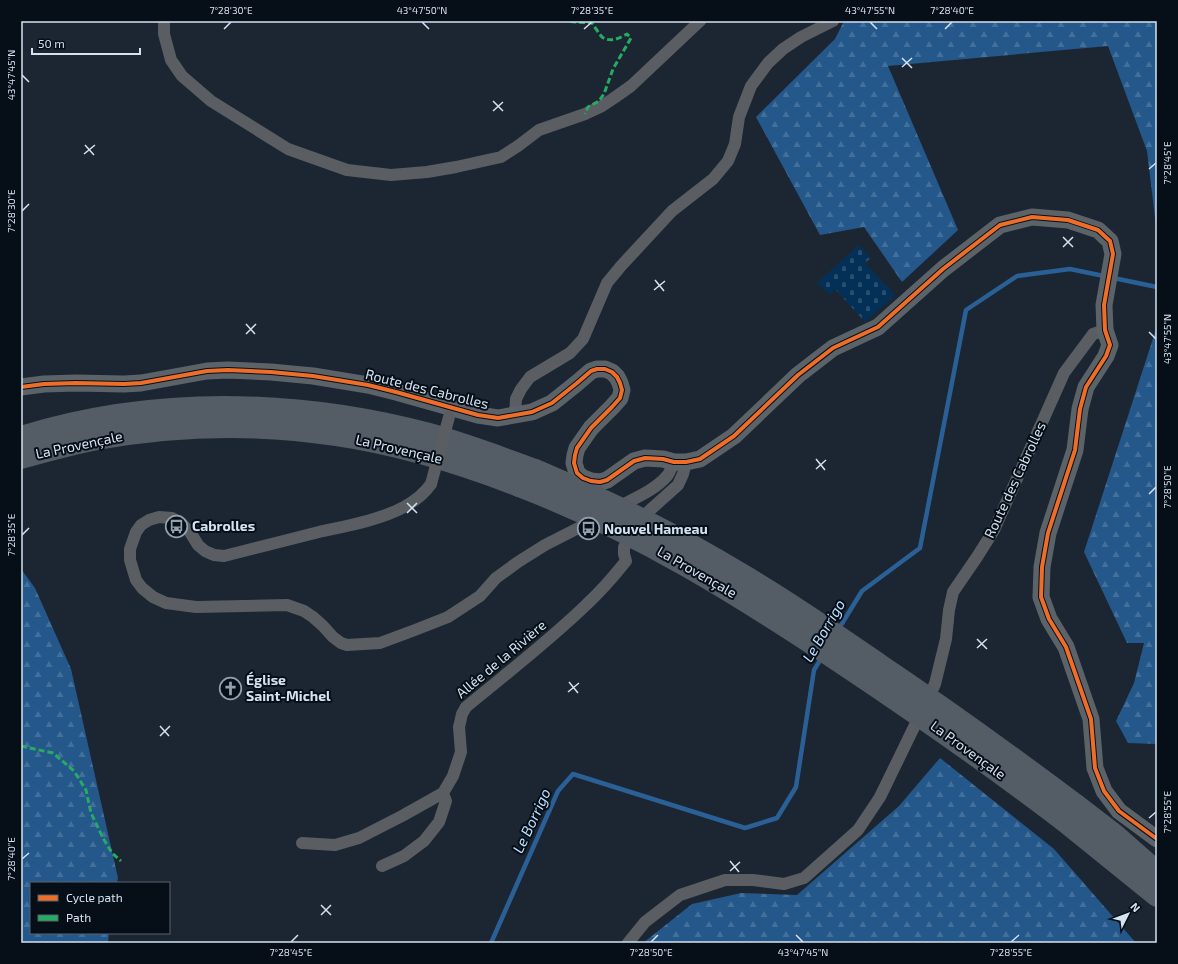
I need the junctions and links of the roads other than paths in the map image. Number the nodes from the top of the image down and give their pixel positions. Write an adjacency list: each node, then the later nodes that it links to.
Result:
1 (164, 21): 2 (street)
2 (700, 21)
3 (833, 21): 7 (street)
4 (1105, 330): 10 (street, Route des Cabrolles); 14 (street, Route des Cabrolles); 22 (street, Route des Cabrolles)
5 (21, 387): 6 (street, Route des Cabrolles)
6 (450, 412): 7 (street, Route des Cabrolles); 10 (street, bridge)
7 (515, 415): 10 (street, Route des Cabrolles)
8 (21, 437): 12 (highway, La Provençale, bridge)
9 (21, 458): 12 (highway, La Provençale, bridge)
10 (680, 462): 11 (street, Allée de la Rivière)
11 (443, 793): 15 (street); 18 (street)
12 (1070, 813): 13 (highway, La Provençale); 16 (highway, La Provençale)
13 (1115, 835): 17 (highway); 19 (highway, La Provençale)
14 (1157, 840)
15 (302, 843)
16 (1092, 843): 20 (highway, La Provençale); 21 (highway)
17 (1157, 864)
18 (382, 866)
19 (1157, 872)
20 (1157, 896)
21 (1157, 912)
22 (628, 943)

